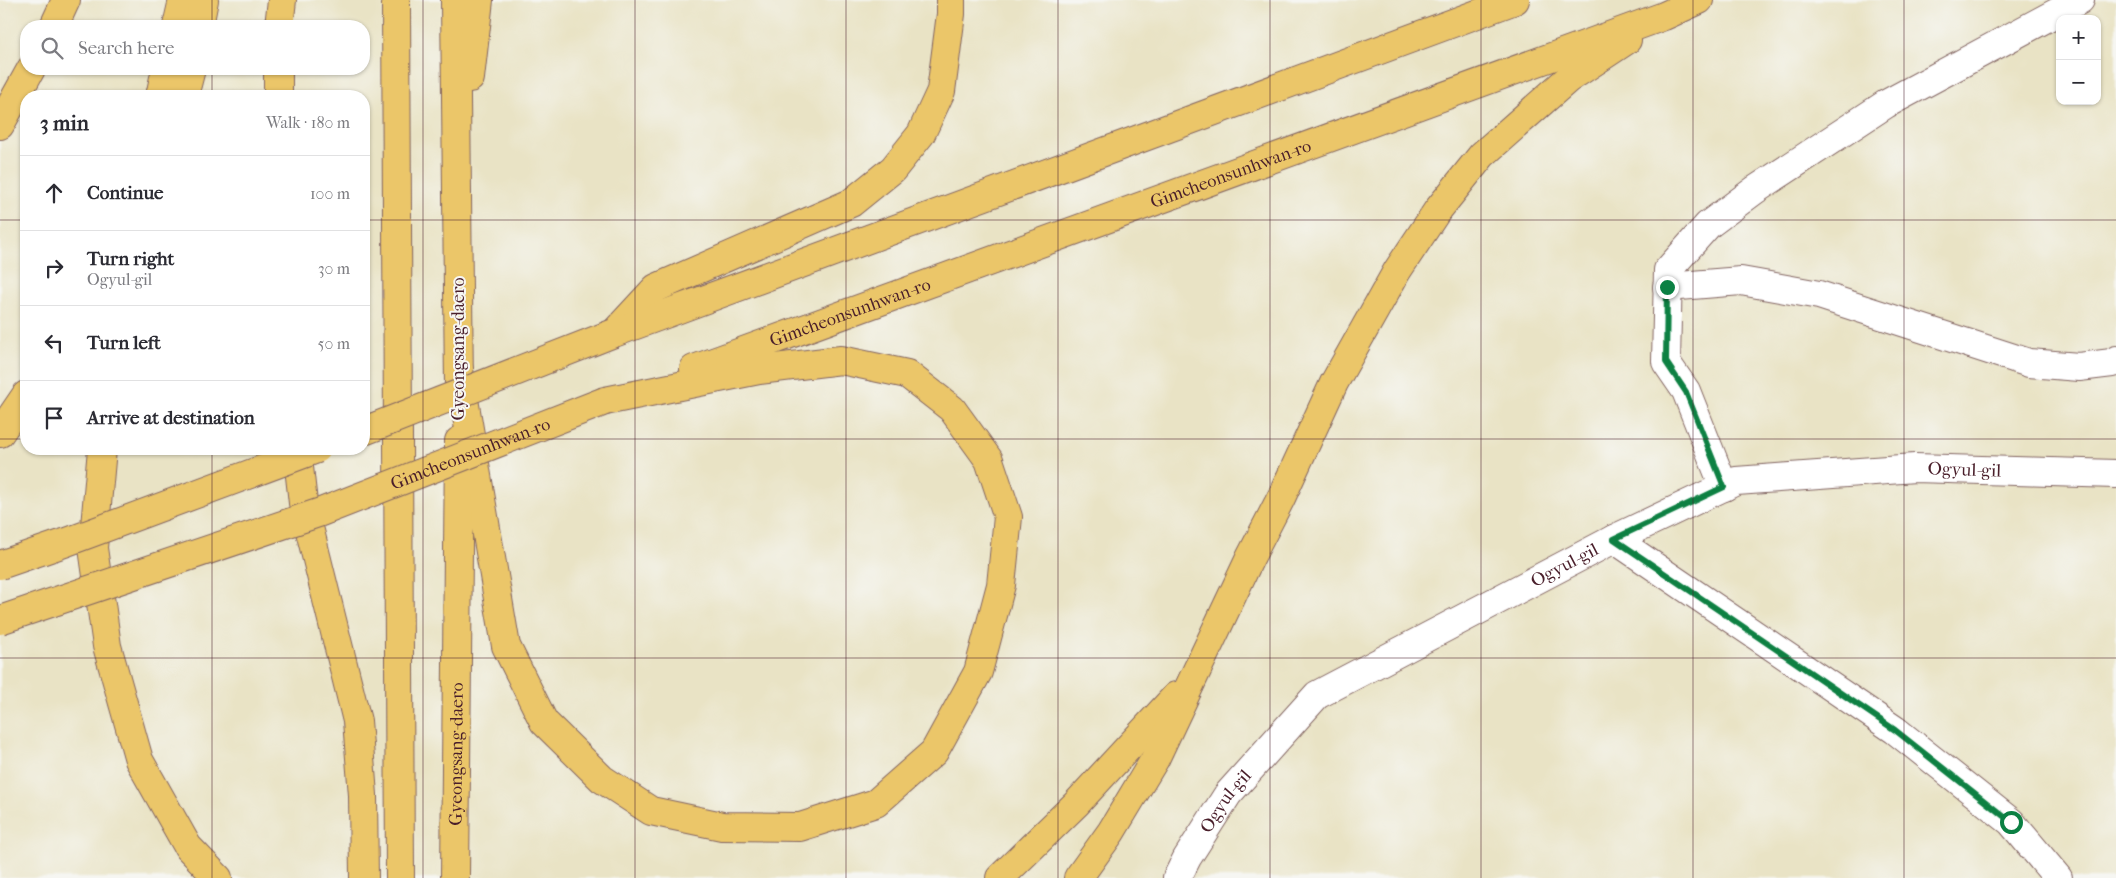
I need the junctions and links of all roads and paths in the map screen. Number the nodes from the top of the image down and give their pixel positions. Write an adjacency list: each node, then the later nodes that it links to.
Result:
1 (66, 0): 13 (highway)
2 (183, 0): 14 (highway)
3 (204, 0): 15 (highway)
4 (282, 0): 16 (highway)
5 (396, 0): 45 (highway)
6 (455, 0): 25 (highway, Gyeongsang-daero)
7 (479, 0): 25 (highway)
8 (951, 0): 27 (highway)
9 (1515, 0): 27 (highway)
10 (1699, 0): 12 (highway, Gimcheonsunhwan-ro)
11 (2080, 0): 26 (street)
12 (1664, 16): 30 (highway, Gimcheonsunhwan-ro); 42 (highway)
13 (57, 20)
14 (178, 20)
15 (200, 20)
16 (280, 20)
17 (28, 75): 24 (highway)
18 (165, 75): 21 (highway)
19 (189, 75): 22 (highway)
20 (278, 75): 23 (highway)
21 (161, 90)
22 (186, 90)
23 (278, 90)
24 (0, 125)
25 (457, 191): 29 (highway, Gyeongsang-daero)
26 (1667, 287): 28 (street); 38 (street)
27 (614, 333): 32 (highway, bridge)
28 (2116, 360)
29 (459, 370): 30 (highway); 46 (highway, Gyeongsang-daero)
30 (605, 401): 41 (highway, Gimcheonsunhwan-ro, bridge)
31 (20, 404): 33 (highway)
32 (370, 429)
33 (0, 433)
34 (101, 455): 43 (highway)
35 (298, 455): 44 (highway)
36 (301, 455): 40 (highway, bridge)
37 (2116, 474): 38 (street, Ogyul-gil)
38 (1724, 487): 39 (street, Ogyul-gil)
39 (1614, 539): 49 (street, Ogyul-gil); 50 (street)
40 (0, 565)
41 (0, 620)
42 (1196, 676): 47 (highway); 48 (highway)
43 (218, 878)
44 (364, 878)
45 (400, 878)
46 (455, 878)
47 (1000, 878)
48 (1078, 878)
49 (1177, 878)
50 (2058, 878)

